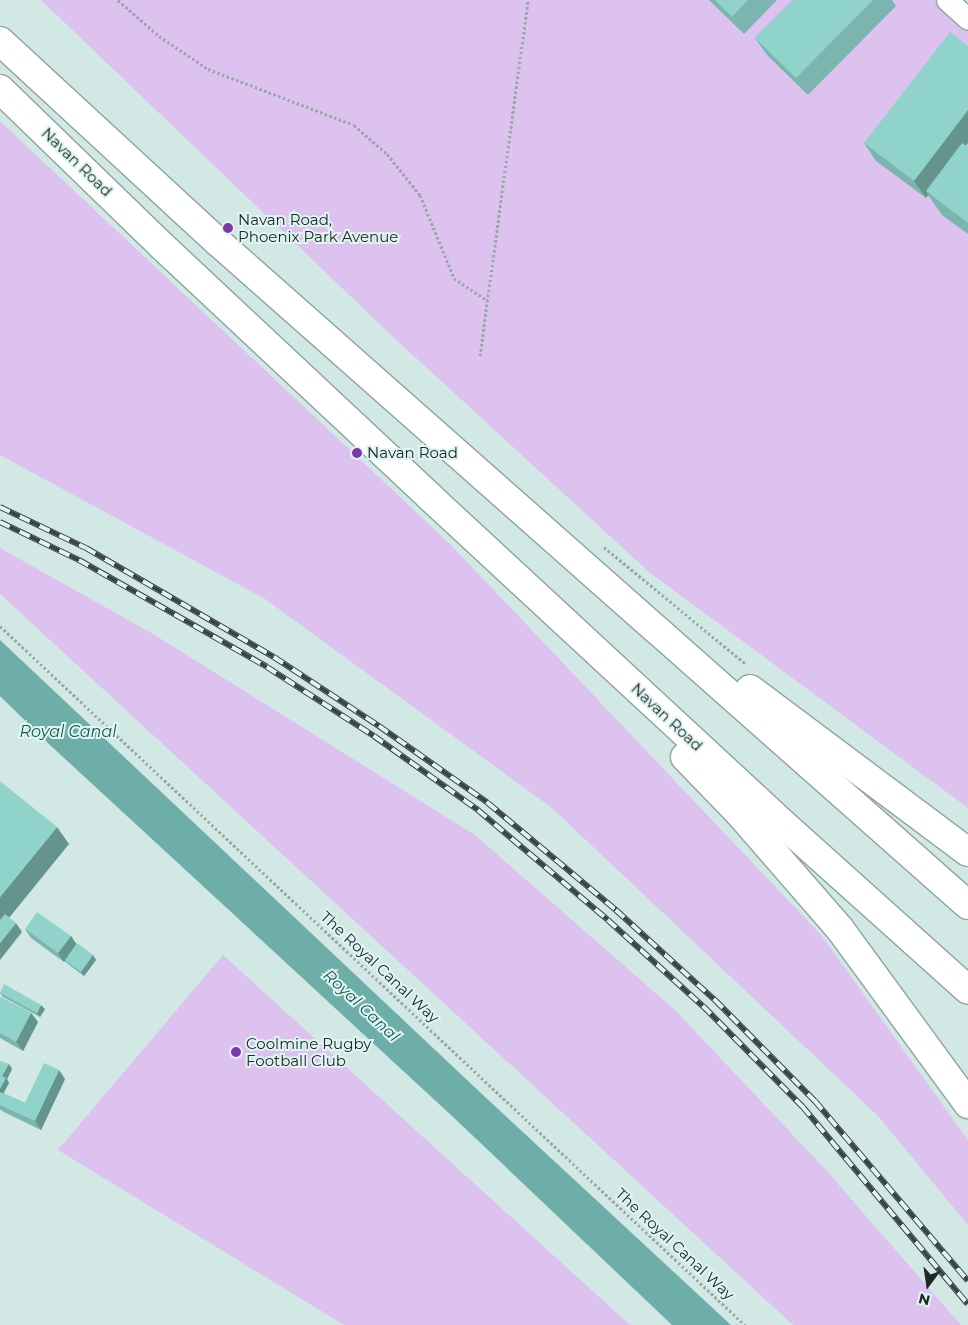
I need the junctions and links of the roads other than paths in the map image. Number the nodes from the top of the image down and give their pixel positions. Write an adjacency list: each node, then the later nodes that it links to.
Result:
1 (947, 0): 2 (street)
2 (968, 19)
3 (0, 41): 6 (main road)
4 (0, 89): 5 (main road, Navan Road)
5 (430, 497): 9 (main road, Navan Road); 10 (main road)
6 (522, 508): 7 (main road); 8 (main road)
7 (968, 852)
8 (968, 905)
9 (968, 990)
10 (968, 1104)

